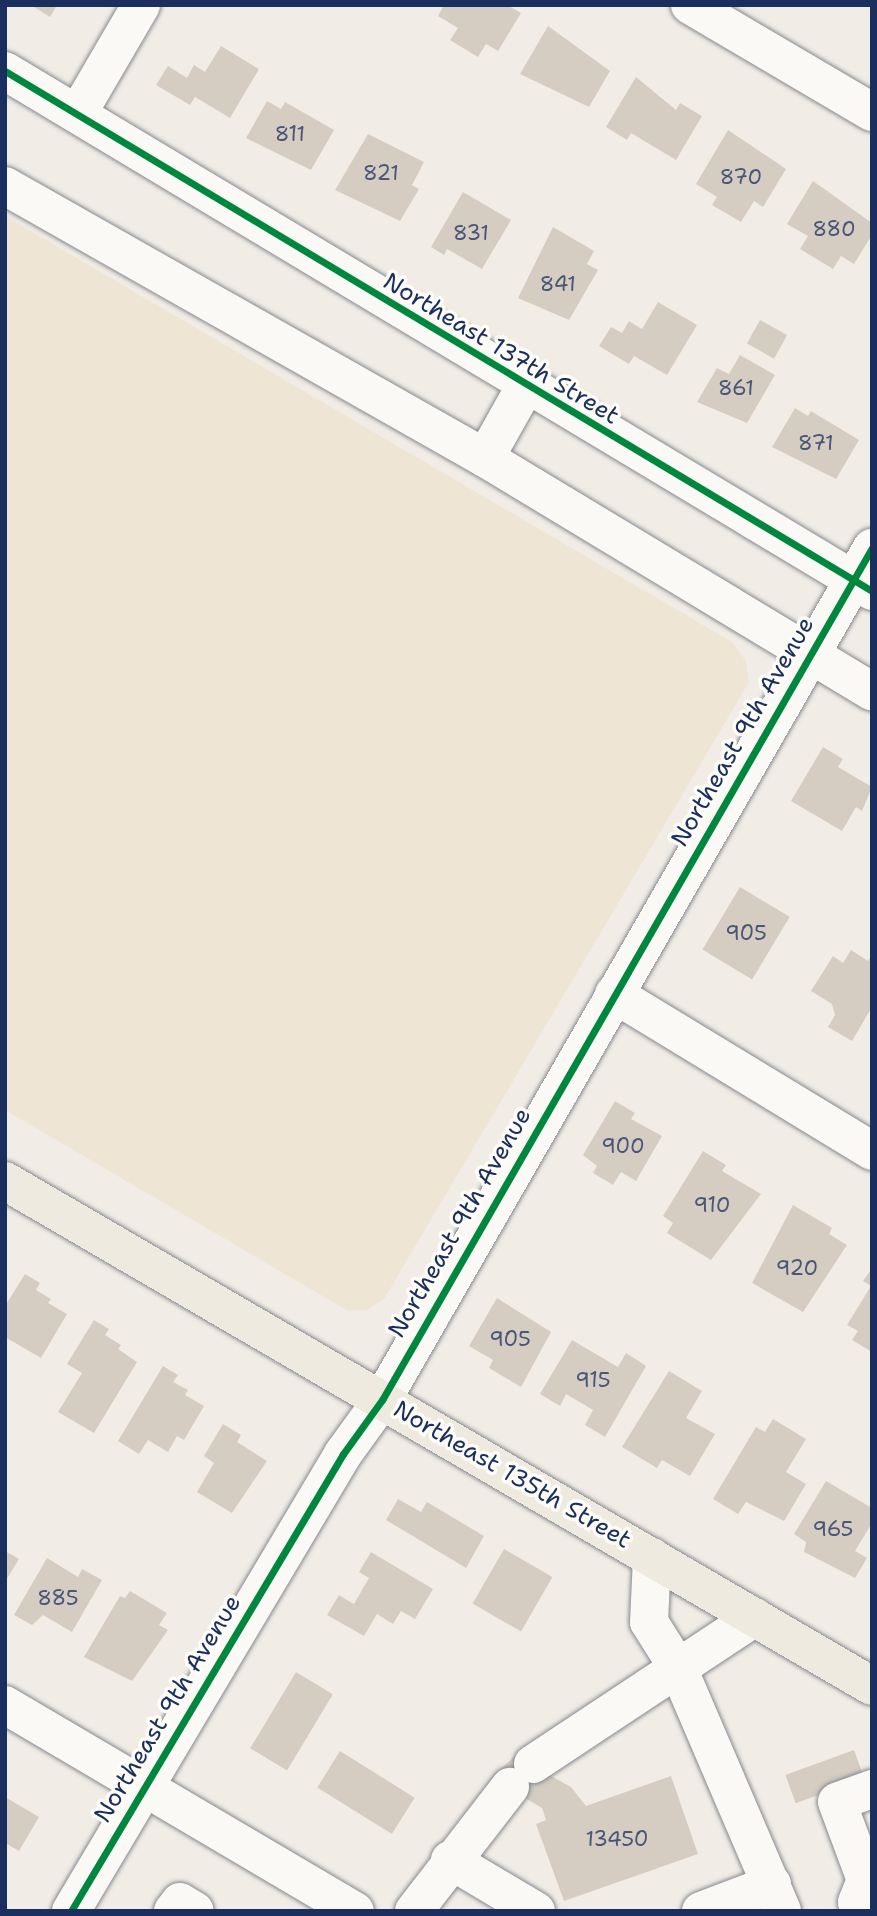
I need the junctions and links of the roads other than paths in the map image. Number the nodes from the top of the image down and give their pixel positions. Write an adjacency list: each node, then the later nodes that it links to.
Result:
1 (141, 5): 5 (street)
2 (690, 5): 4 (street)
3 (5, 71): 5 (street, Northeast 137th Street)
4 (872, 112)
5 (78, 113): 7 (street, Northeast 137th Street)
6 (5, 186): 8 (street)
7 (525, 387): 8 (street); 9 (street, Northeast 137th Street)
8 (485, 458): 10 (street)
9 (865, 573): 10 (street, Northeast 9th Avenue)
10 (808, 655): 11 (street); 12 (street, Northeast 9th Avenue)
11 (872, 691)
12 (614, 993): 13 (street); 15 (street, Northeast 9th Avenue)
13 (872, 1151)
14 (5, 1181): 15 (main road, Northeast 135th Street)
15 (382, 1400): 16 (main road, Northeast 135th Street); 21 (street, Northeast 9th Avenue)
16 (652, 1557): 17 (main road, Northeast 135th Street); 18 (street)
17 (755, 1617): 18 (street); 19 (main road, Northeast 135th Street)
18 (678, 1668): 23 (street); 25 (street)
19 (872, 1686)
20 (5, 1705): 21 (street)
21 (145, 1786): 26 (street); 27 (street, Northeast 9th Avenue)
22 (872, 1789): 24 (street)
23 (450, 1860): 30 (street); 31 (street)
24 (866, 1889)
25 (777, 1898): 32 (street)
26 (351, 1910)
27 (71, 1911)
28 (173, 1911): 29 (street)
29 (195, 1911)
30 (414, 1911)
31 (536, 1911)
32 (701, 1911)

